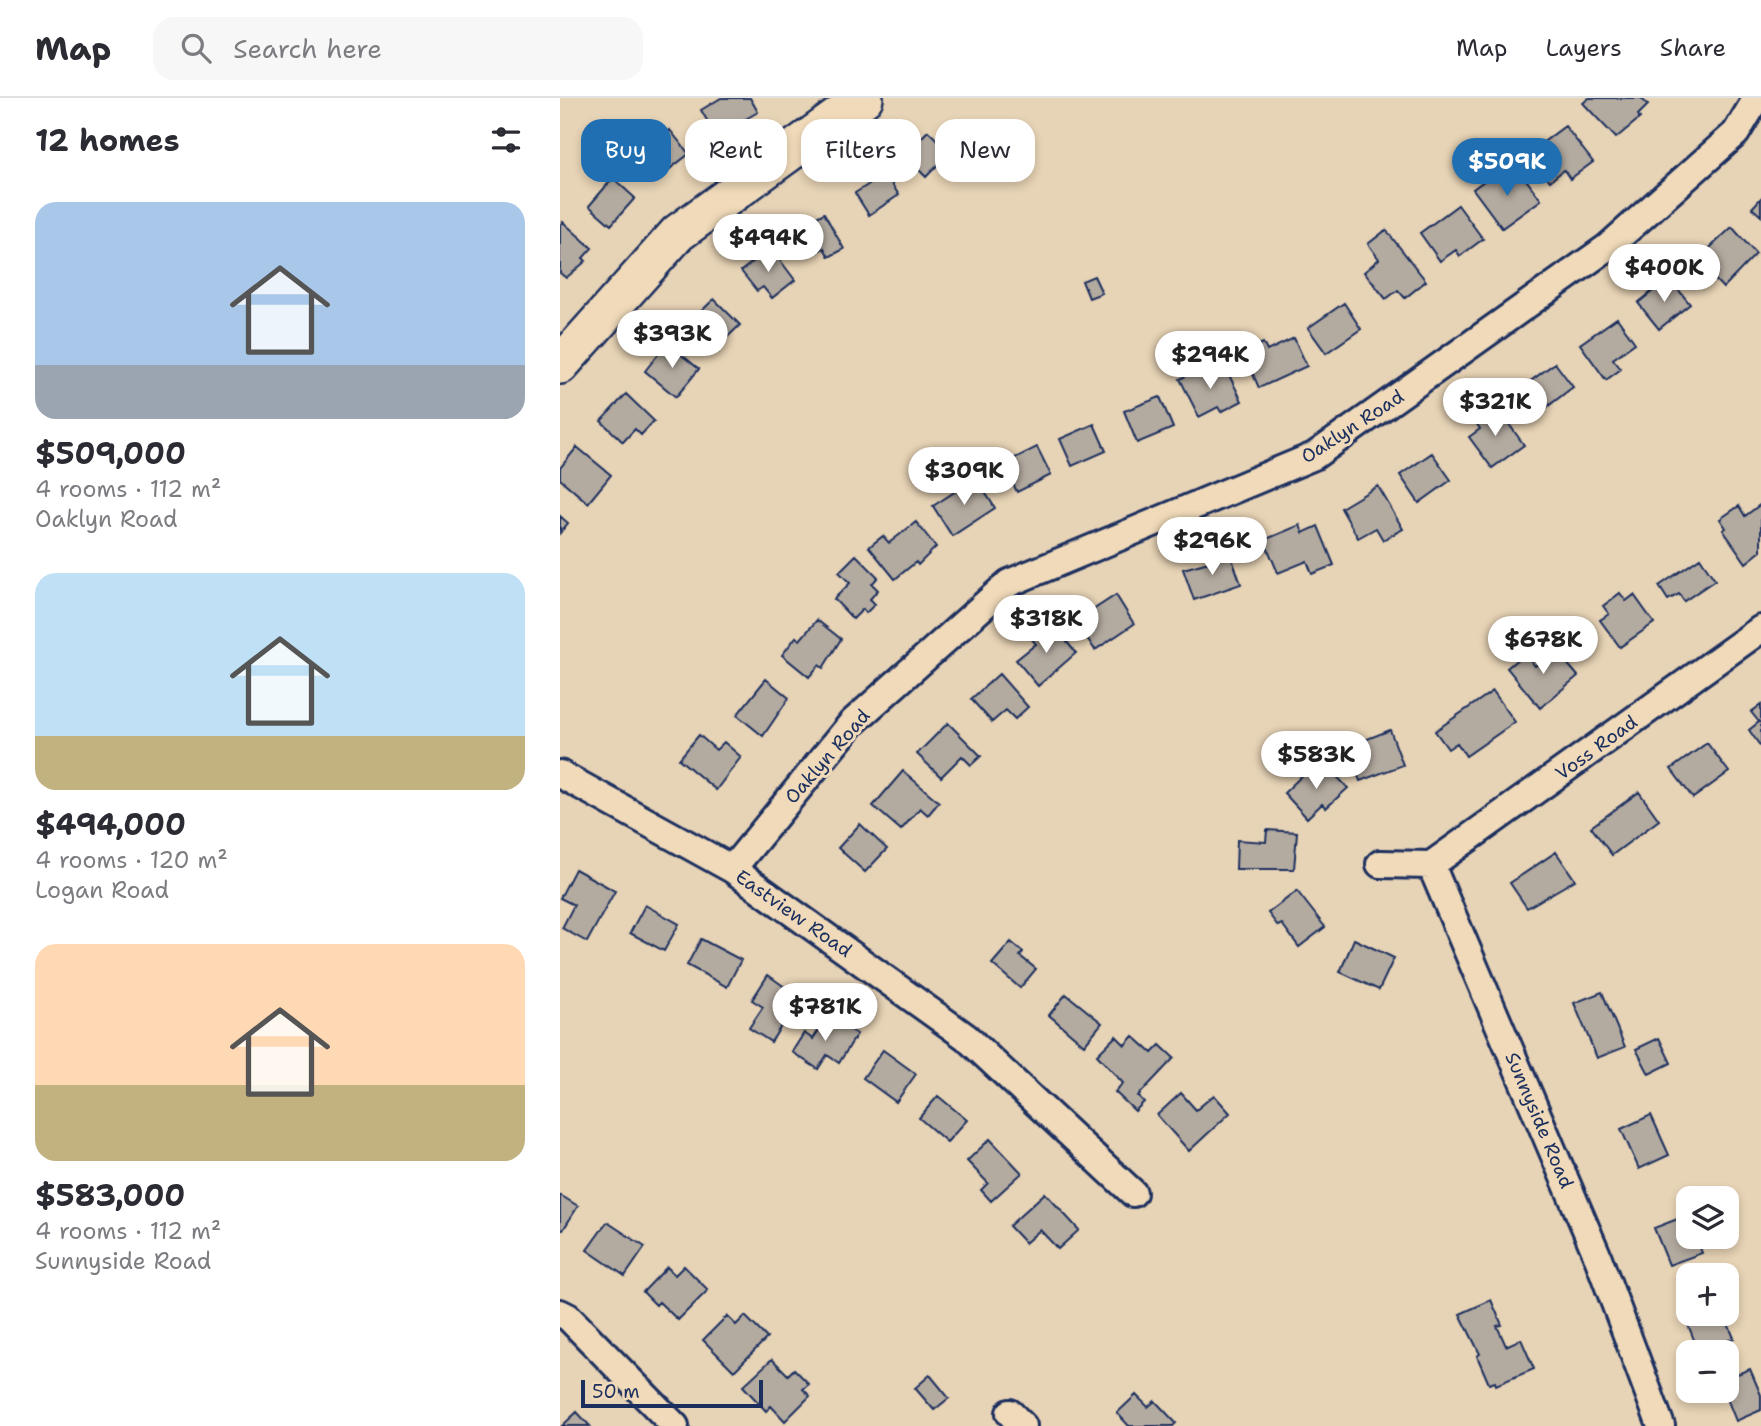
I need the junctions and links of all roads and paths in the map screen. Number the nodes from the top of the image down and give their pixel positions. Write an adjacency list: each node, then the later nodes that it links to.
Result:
1 (864, 98): 3 (street)
2 (1758, 98): 8 (street, Oaklyn Road)
3 (560, 365)
4 (1761, 629): 7 (street, Voss Road)
5 (560, 774): 8 (street, Eastview Road)
6 (1380, 864): 7 (street)
7 (1431, 865): 12 (street, Sunnyside Road)
8 (732, 869): 9 (street, Eastview Road)
9 (1133, 1193)
10 (560, 1312): 11 (street)
11 (675, 1426)
12 (1661, 1426)

